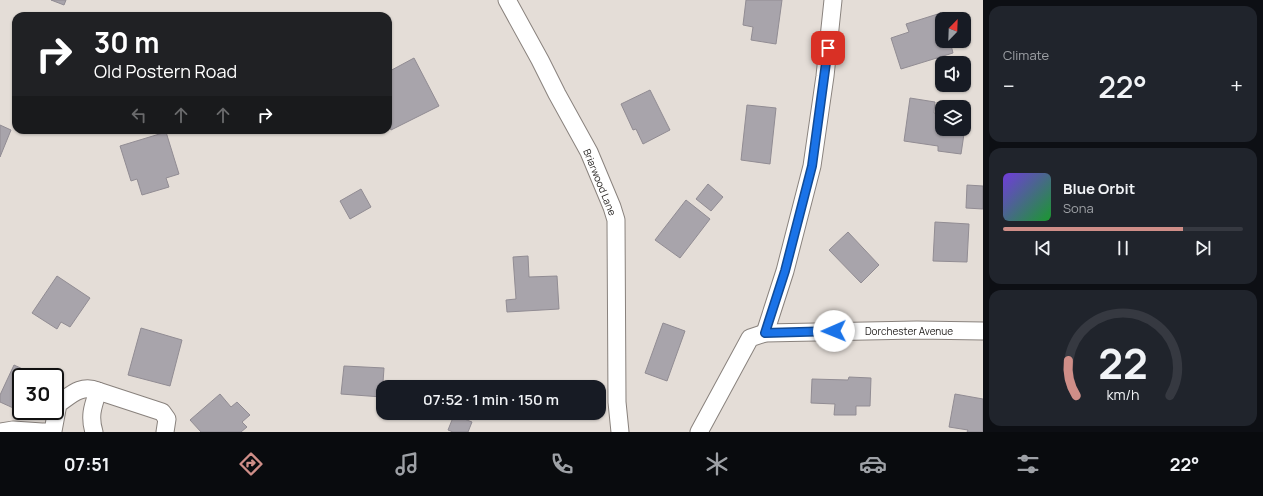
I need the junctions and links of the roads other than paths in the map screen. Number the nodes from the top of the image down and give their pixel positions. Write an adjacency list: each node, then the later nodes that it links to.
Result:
1 (507, 0): 11 (street, Briarwood Lane)
2 (833, 0): 4 (street)
3 (983, 331): 4 (street, Dorchester Avenue)
4 (765, 333): 12 (street, Dorchester Avenue)
5 (98, 391): 8 (street); 9 (street); 10 (street)
6 (1, 432): 7 (street)
7 (42, 432)
8 (45, 432)
9 (94, 432)
10 (165, 432)
11 (620, 432)
12 (699, 432)

